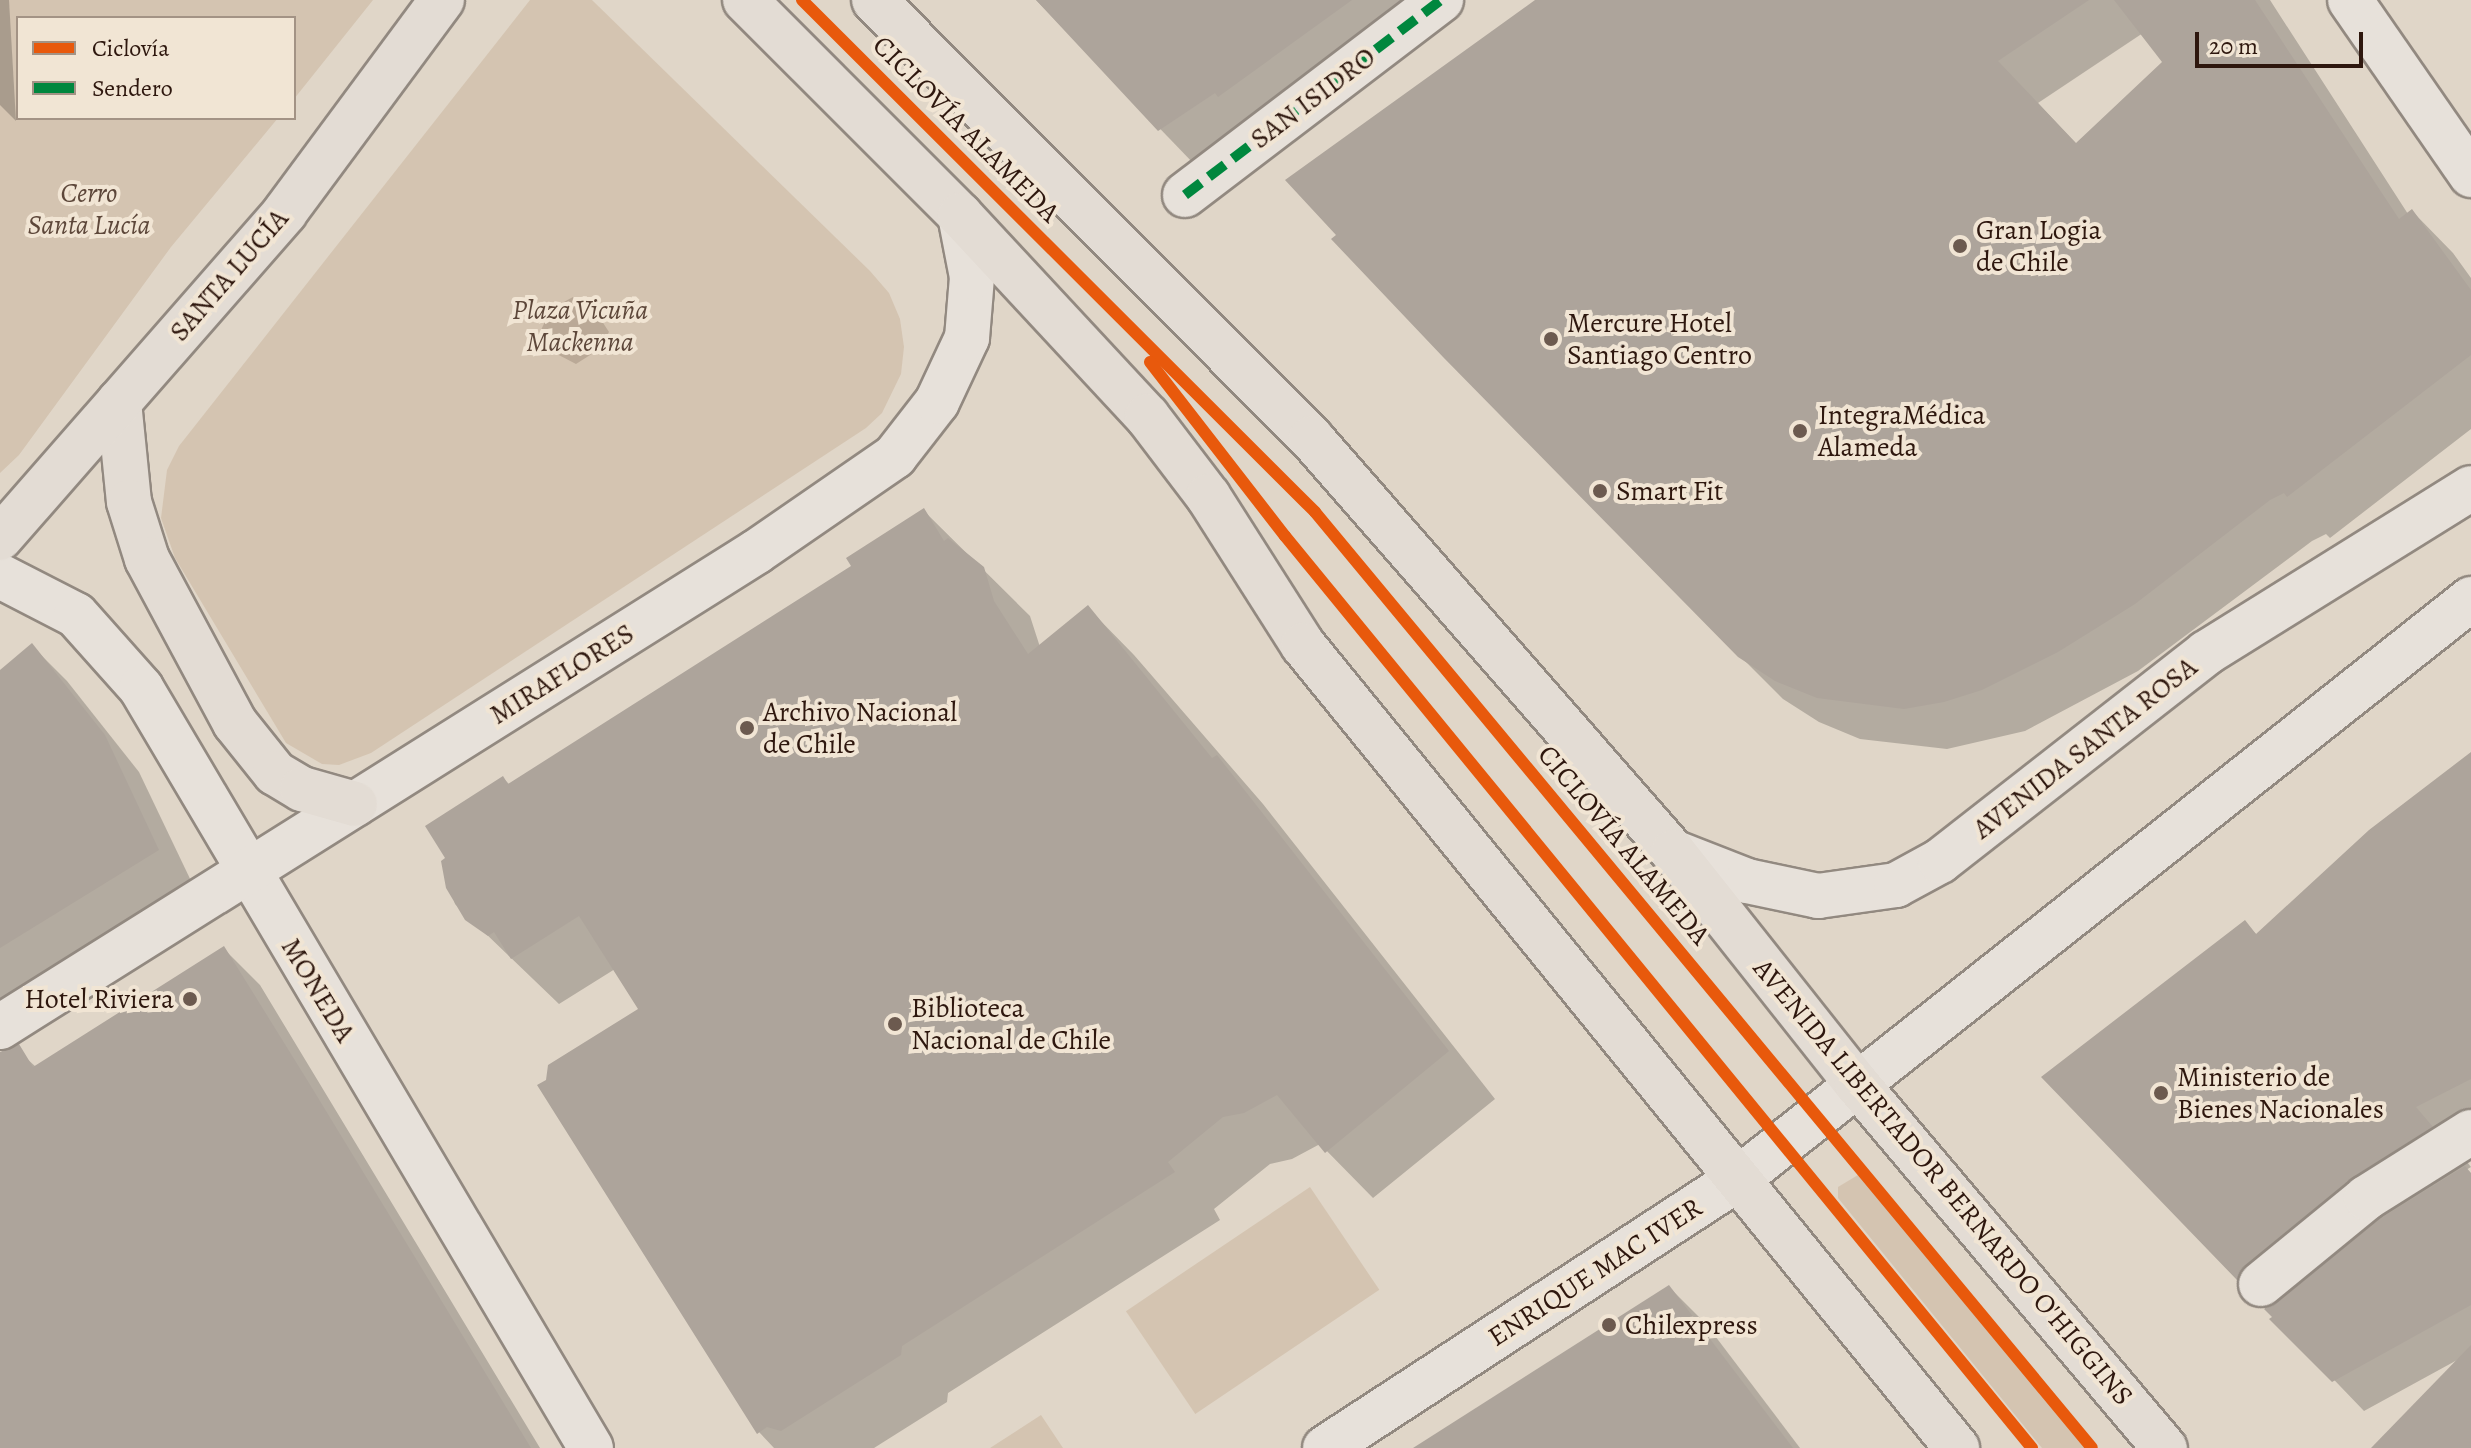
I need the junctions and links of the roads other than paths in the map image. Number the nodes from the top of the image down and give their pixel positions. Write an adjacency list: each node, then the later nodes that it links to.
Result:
1 (442, 0): 9 (main road, SANTA LUCÍA)
2 (745, 0): 8 (main road)
3 (874, 0): 15 (main road, AVENIDA LIBERTADOR BERNARDO O'HIGGINS)
4 (1441, 0): 7 (street, SAN ISIDRO)
5 (2350, 0): 6 (street)
6 (2471, 175)
7 (1185, 195)
8 (960, 215): 14 (street, MIRAFLORES); 20 (main road)
9 (119, 402): 11 (main road, SANTA LUCÍA); 14 (main road)
10 (2471, 488): 15 (street, AVENIDA SANTA ROSA)
11 (0, 538)
12 (0, 576): 16 (street, MONEDA)
13 (2471, 599): 18 (street)
14 (355, 804): 16 (street, MIRAFLORES)
15 (1673, 852): 18 (main road, AVENIDA LIBERTADOR BERNARDO O'HIGGINS)
16 (249, 874): 17 (street, MIRAFLORES); 22 (street, MONEDA)
17 (0, 1027)
18 (1857, 1084): 20 (street, ENRIQUE MAC IVER); 25 (main road, AVENIDA LIBERTADOR BERNARDO O'HIGGINS)
19 (2471, 1132): 21 (street)
20 (1738, 1179): 23 (street, ENRIQUE MAC IVER); 24 (main road)
21 (2261, 1284)
22 (591, 1448)
23 (1325, 1448)
24 (1957, 1448)
25 (2165, 1448)

